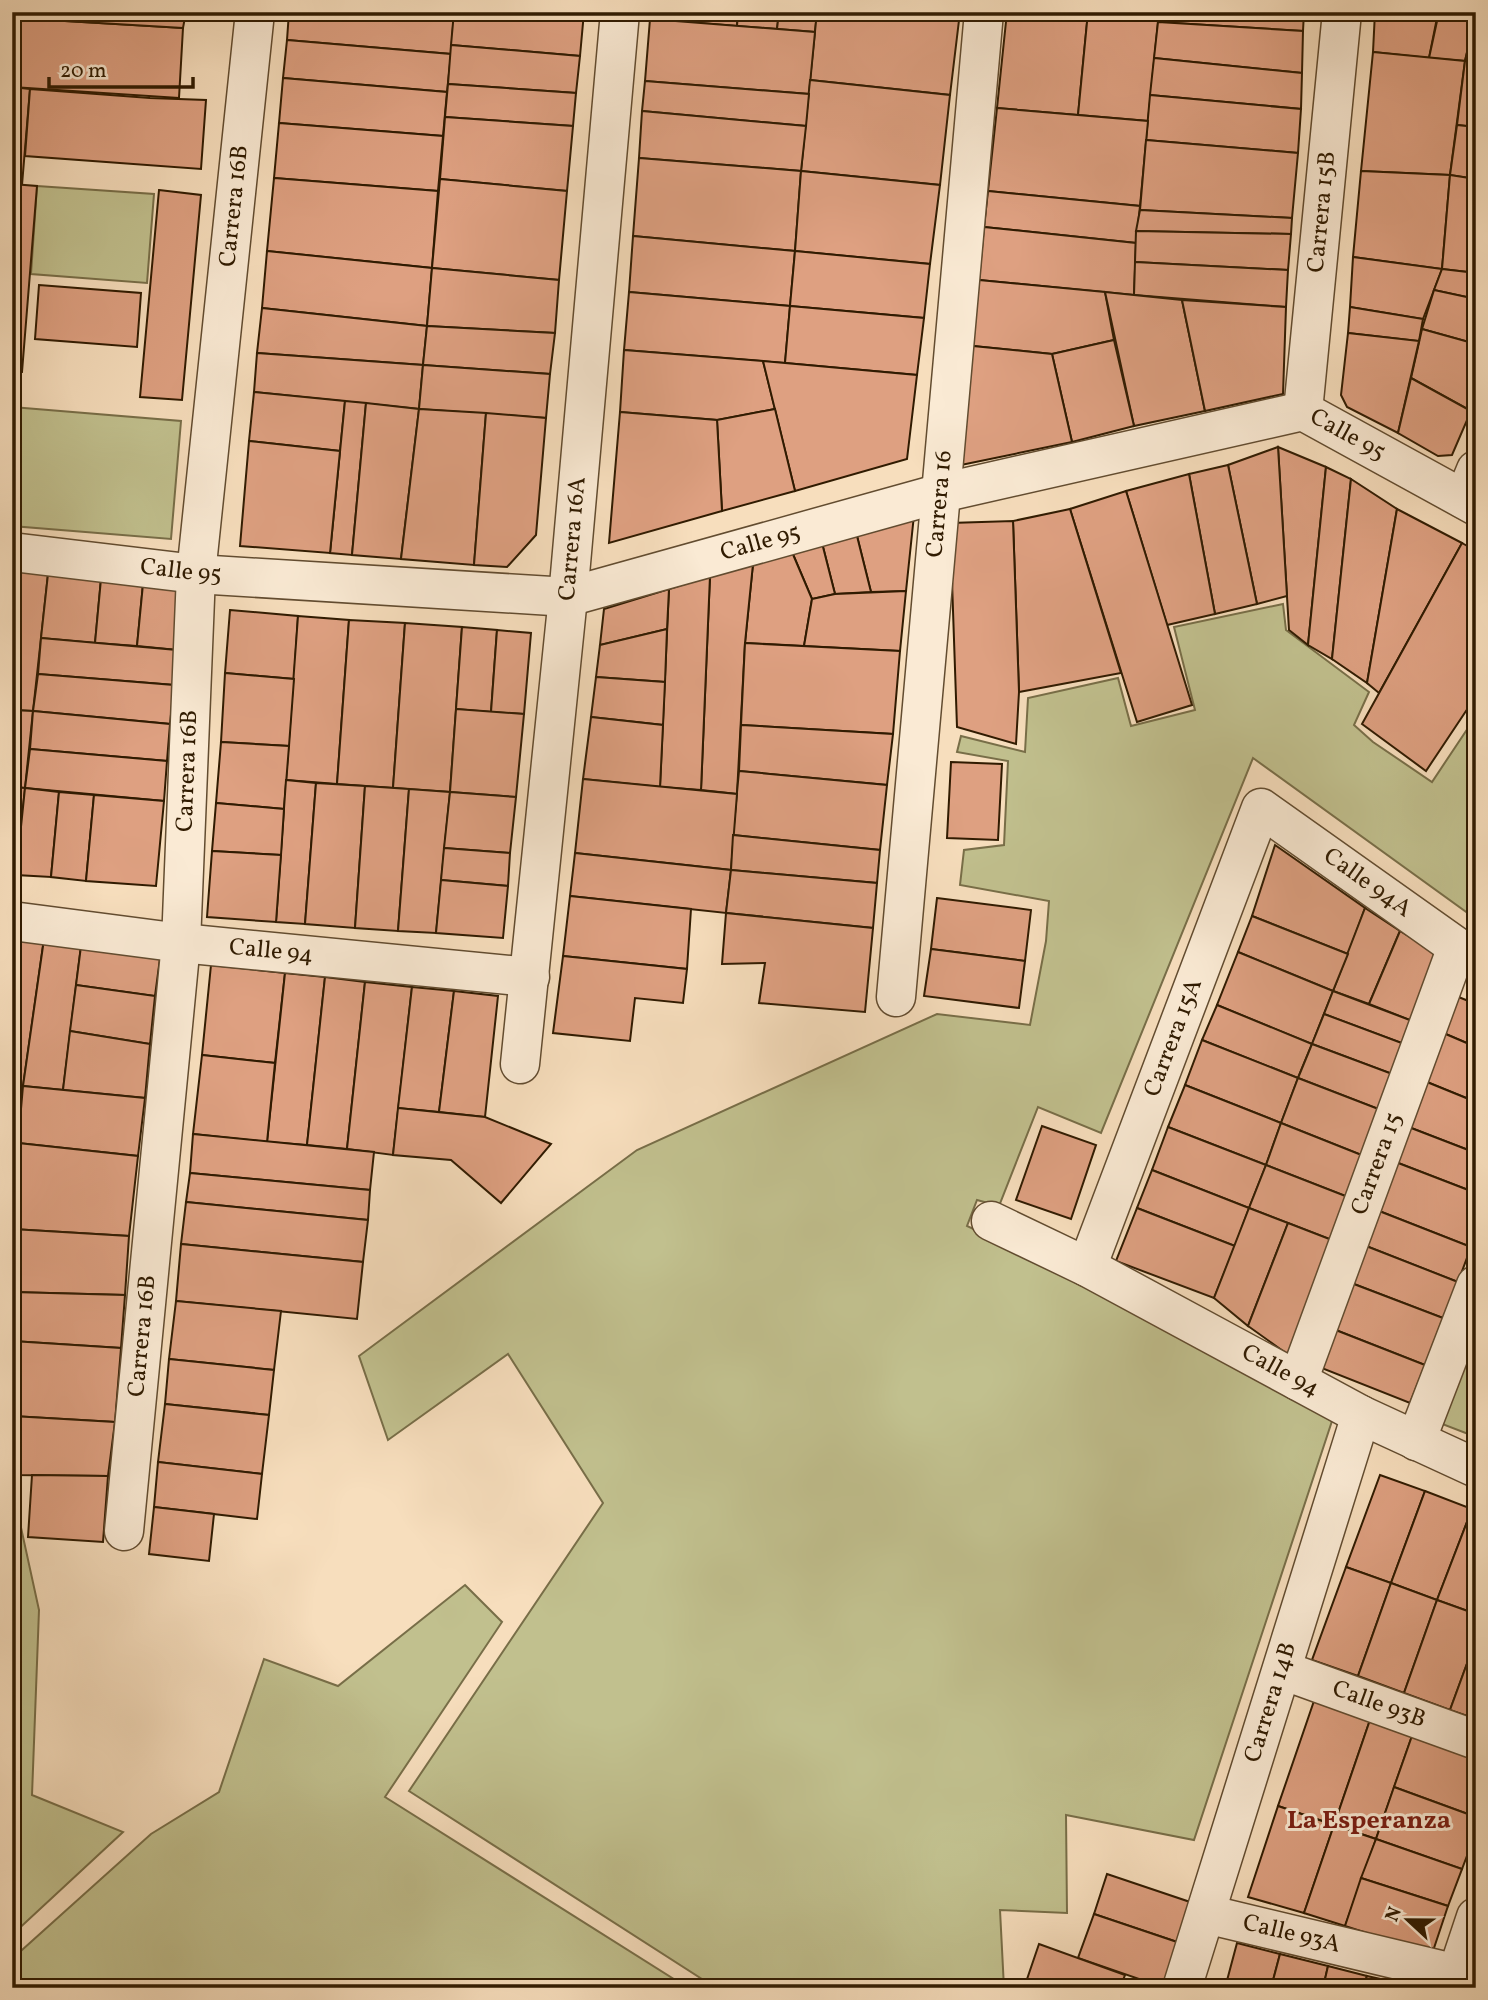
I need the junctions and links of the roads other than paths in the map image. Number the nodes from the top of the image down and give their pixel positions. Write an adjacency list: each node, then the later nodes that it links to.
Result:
1 (255, 12): 9 (street, Carrera 16B)
2 (620, 12): 10 (street, Carrera 16A)
3 (984, 12): 7 (street, Carrera 16)
4 (1342, 12): 5 (street, Carrera 15B)
5 (1303, 411): 6 (street, Calle 95); 7 (street, Calle 95)
6 (1472, 492)
7 (941, 493): 10 (street, Calle 95); 16 (street, Carrera 16)
8 (12, 552): 9 (street, Calle 95)
9 (196, 574): 10 (street, Calle 95); 13 (street, Carrera 16B)
10 (568, 597): 15 (street, Carrera 16A)
11 (1261, 808): 14 (street, Calle 94A); 19 (street, Carrera 15A)
12 (12, 921): 13 (street, Calle 94)
13 (181, 943): 15 (street, Calle 94); 25 (street, Carrera 16B)
14 (1466, 952): 21 (street, Carrera 15)
15 (530, 977): 17 (street, Carrera 16A)
16 (895, 997)
17 (520, 1064)
18 (991, 1221): 19 (street, Calle 94)
19 (1087, 1267): 21 (street, Calle 94)
20 (1476, 1285): 23 (street)
21 (1298, 1381): 22 (street, Calle 94)
22 (1361, 1415): 23 (street, Calle 94); 26 (street, Carrera 14B)
23 (1416, 1441): 24 (street, Calle 94)
24 (1476, 1468)
25 (124, 1531)
26 (1282, 1670): 27 (street, Calle 93B); 28 (street, Carrera 14B)
27 (1476, 1740)
28 (1206, 1914): 29 (street, Calle 93A); 30 (street, Carrera 14B)
29 (1476, 1917)
30 (1182, 1988)

